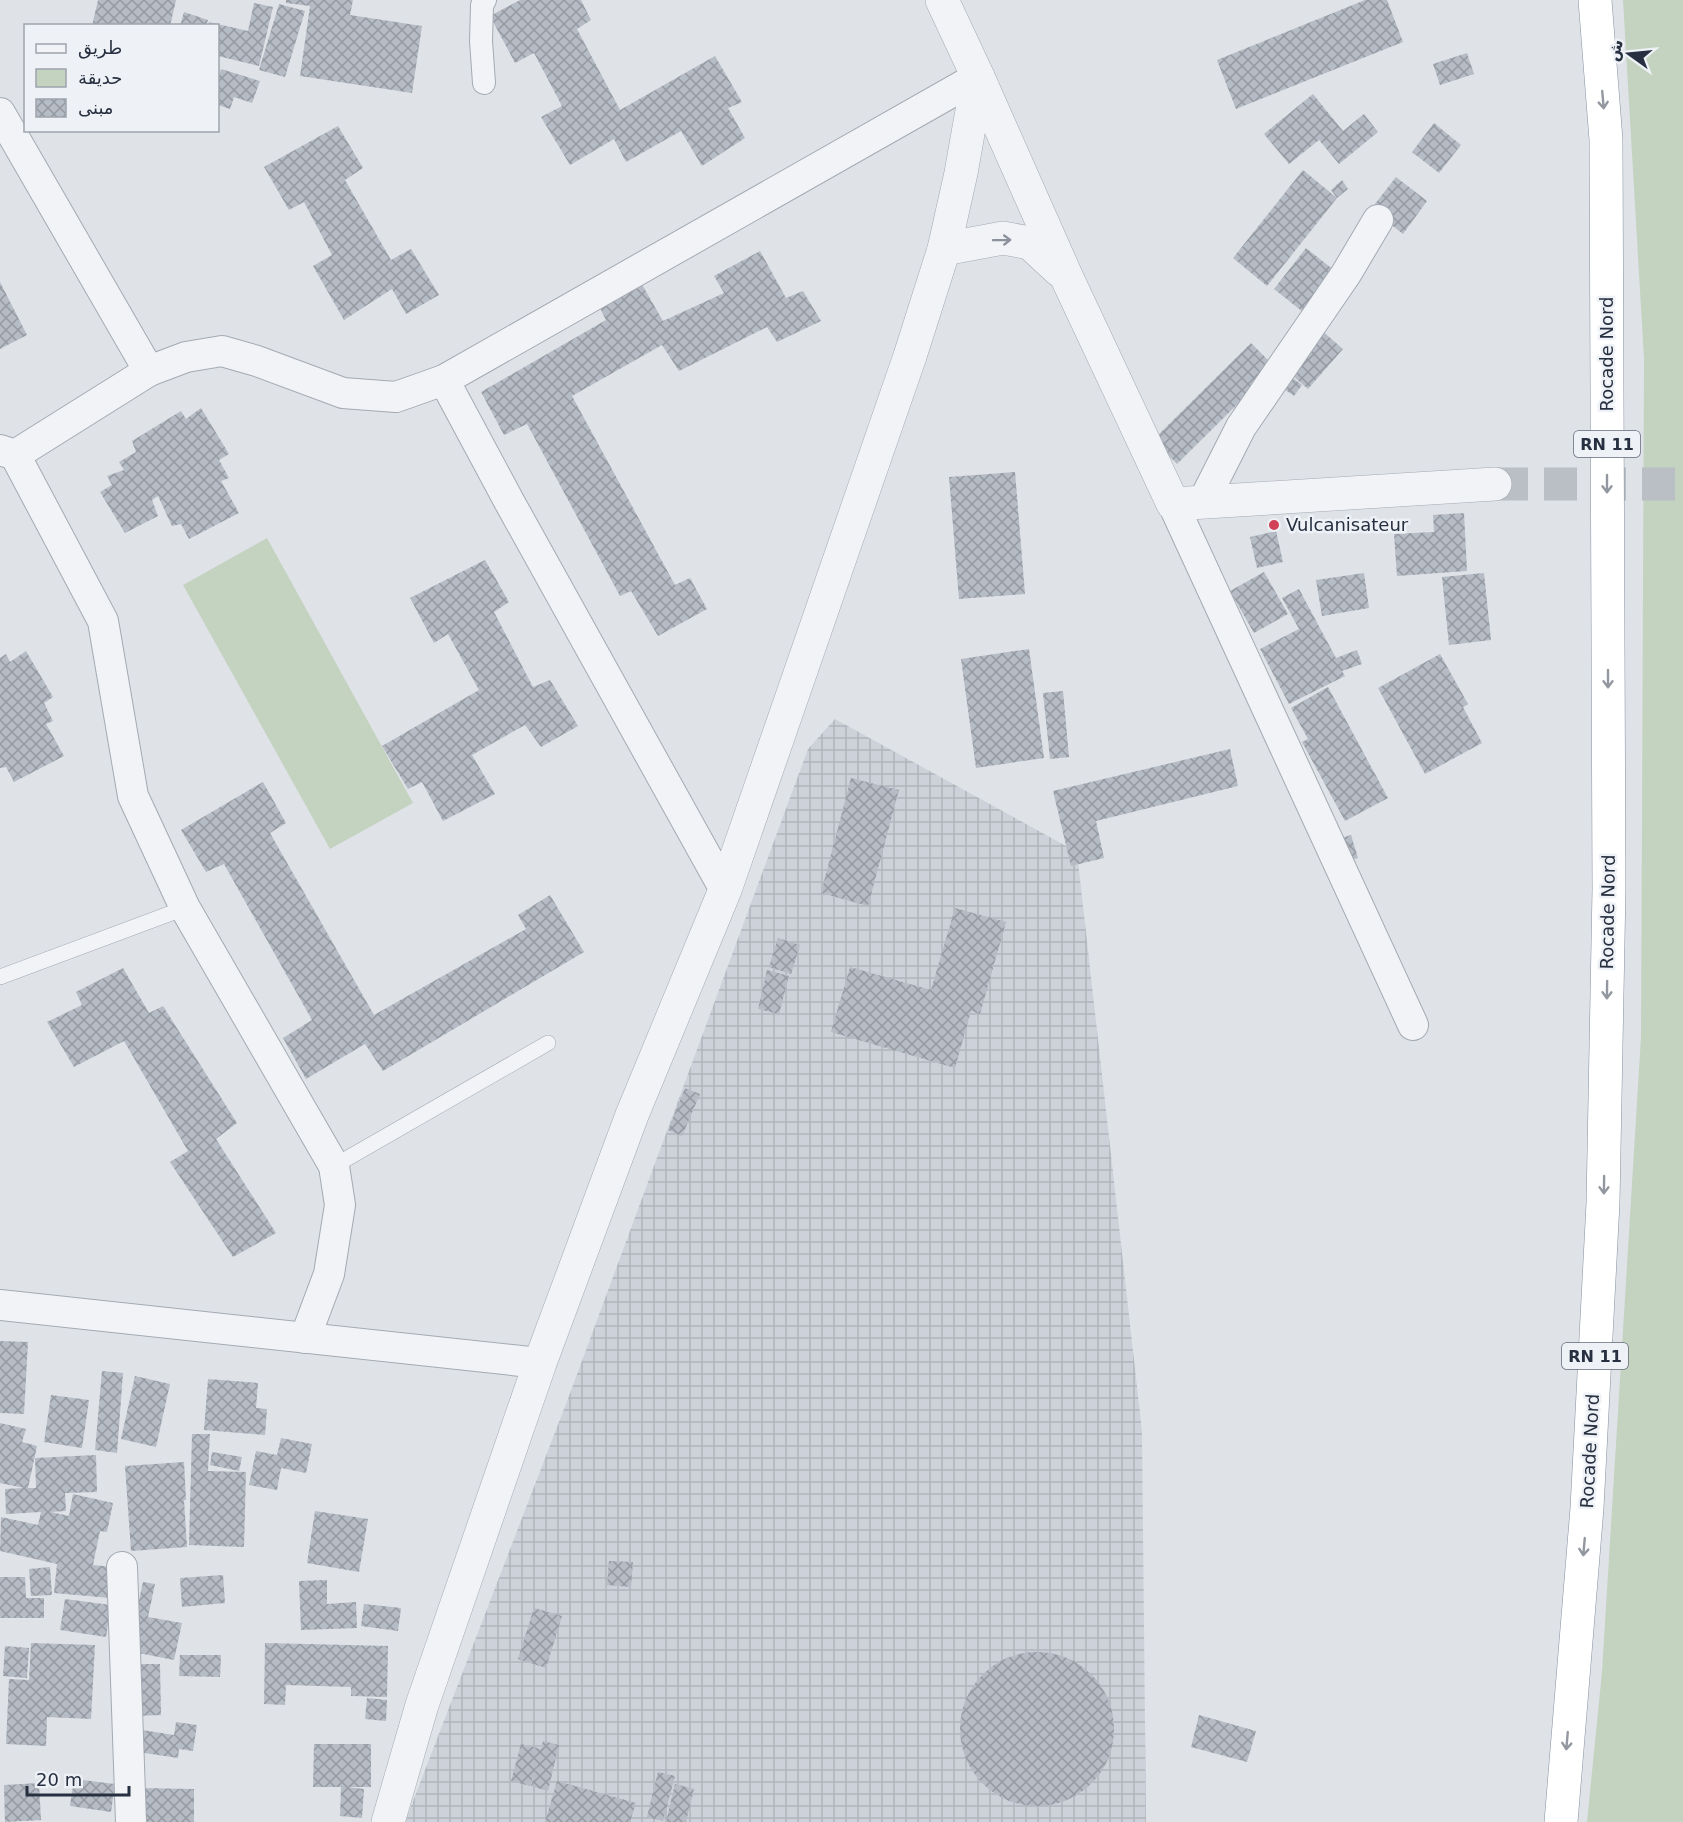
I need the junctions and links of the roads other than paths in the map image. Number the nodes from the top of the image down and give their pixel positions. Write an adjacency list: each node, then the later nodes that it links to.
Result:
1 (485, 0): 5 (street)
2 (942, 0): 4 (street)
3 (1595, 0): 27 (highway, Rocade Nord / RN 11, one-way to 27)
4 (978, 77): 8 (street); 9 (street); 11 (street)
5 (484, 83)
6 (0, 113): 10 (street)
7 (1378, 220): 14 (street)
8 (944, 249): 9 (street, one-way to 9); 15 (street)
9 (1067, 278): 14 (street)
10 (149, 371): 11 (street); 12 (street)
11 (444, 380): 15 (street)
12 (8, 452): 16 (street)
13 (1495, 484): 14 (street)
14 (1188, 503): 18 (street)
15 (725, 890): 23 (street)
16 (184, 908): 17 (lane); 20 (street)
17 (0, 977)
18 (1413, 1025)
19 (548, 1043): 20 (lane)
20 (334, 1166): 22 (street)
21 (0, 1305): 22 (street)
22 (305, 1338): 23 (street)
23 (540, 1363): 26 (street)
24 (122, 1567): 25 (street)
25 (131, 1822)
26 (388, 1822)
27 (1561, 1822)

